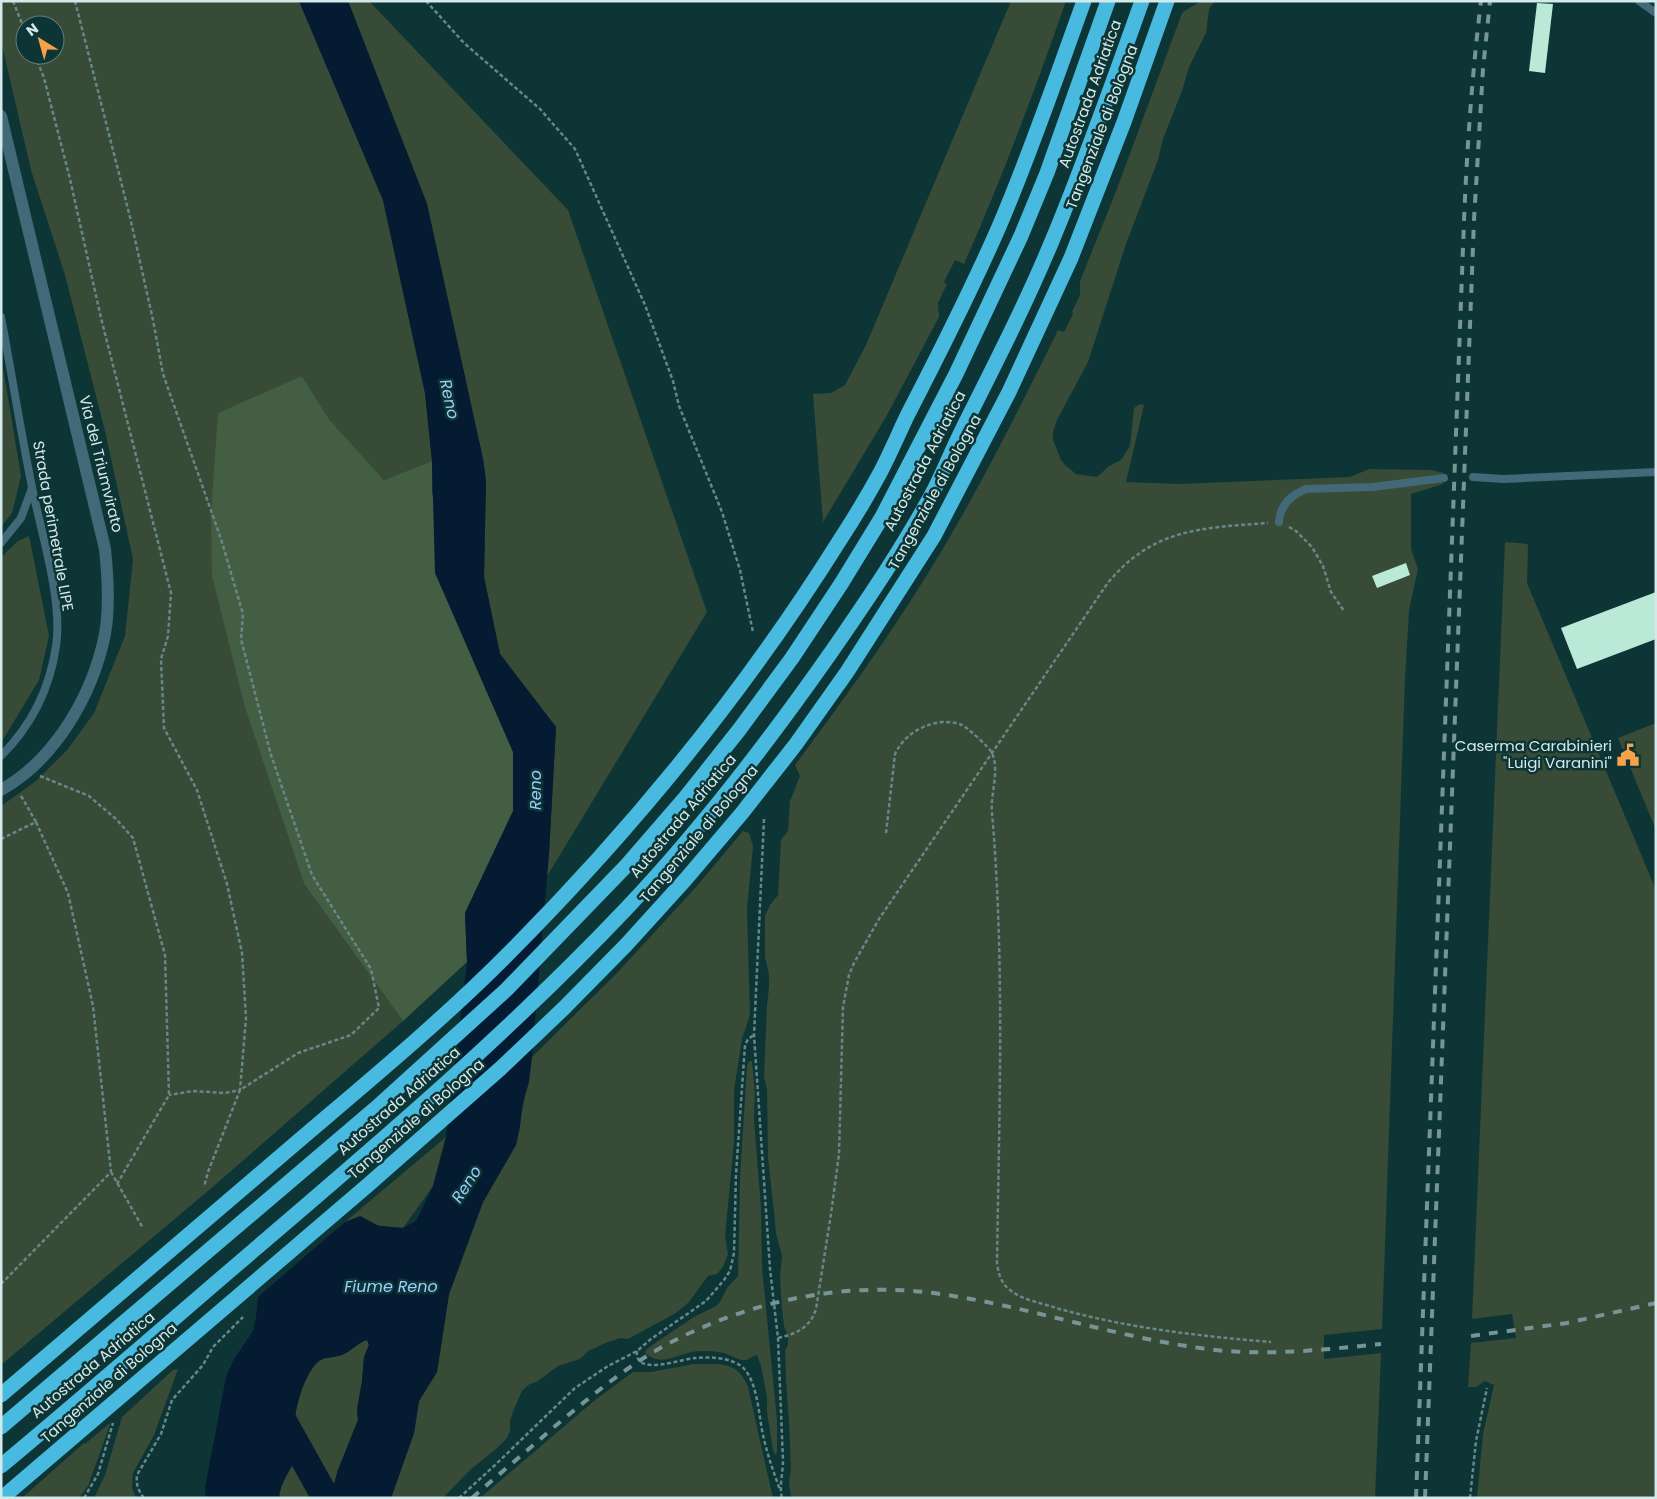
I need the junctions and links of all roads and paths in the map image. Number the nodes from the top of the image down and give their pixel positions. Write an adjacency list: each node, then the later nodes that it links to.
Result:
1 (13, 1): 10 (path)
2 (75, 1): 32 (path)
3 (426, 1): 21 (path)
4 (1084, 1): 44 (highway)
5 (1108, 1): 46 (highway, Autostrada Adriatica)
6 (1142, 1): 47 (highway, Autostrada Adriatica)
7 (1167, 1): 50 (highway, Tangenziale di Bologna)
8 (1639, 1): 9 (lane)
9 (1656, 13)
10 (19, 15)
11 (39, 65): 32 (path)
12 (1, 116): 24 (street, Via del Triumvirato)
13 (1, 317): 17 (lane, Strada perimetrale LIPE)
14 (1656, 472): 15 (lane)
15 (1473, 477)
16 (1444, 478): 18 (lane)
17 (32, 486): 19 (lane); 23 (lane, Strada perimetrale LIPE)
18 (1279, 522): 20 (path); 22 (path)
19 (1, 543)
20 (1344, 611)
21 (753, 632)
22 (992, 752): 29 (path); 40 (path); 41 (path)
23 (1, 756)
24 (27, 772): 25 (street, Via del Triumvirato); 33 (path)
25 (1, 790)
26 (18, 790): 28 (path)
27 (764, 819): 31 (path)
28 (36, 822): 30 (path); 34 (path)
29 (886, 833)
30 (1, 839)
31 (754, 1035): 40 (path); 42 (path)
32 (240, 1090): 33 (path); 36 (path)
33 (169, 1095): 35 (path)
34 (111, 1172): 35 (path); 38 (path)
35 (118, 1184): 37 (path)
36 (204, 1187)
37 (143, 1228)
38 (1, 1284)
39 (243, 1317): 53 (path)
40 (778, 1338): 48 (path)
41 (1271, 1342)
42 (637, 1351): 48 (path); 54 (path)
43 (1487, 1388): 56 (path)
44 (1, 1395)
45 (114, 1420): 49 (path)
46 (1, 1426)
47 (1, 1466)
48 (780, 1491): 55 (path)
49 (88, 1492): 51 (path); 52 (path)
50 (2, 1498)
51 (84, 1498)
52 (88, 1498)
53 (144, 1498)
54 (459, 1498)
55 (782, 1498)
56 (1470, 1498)

